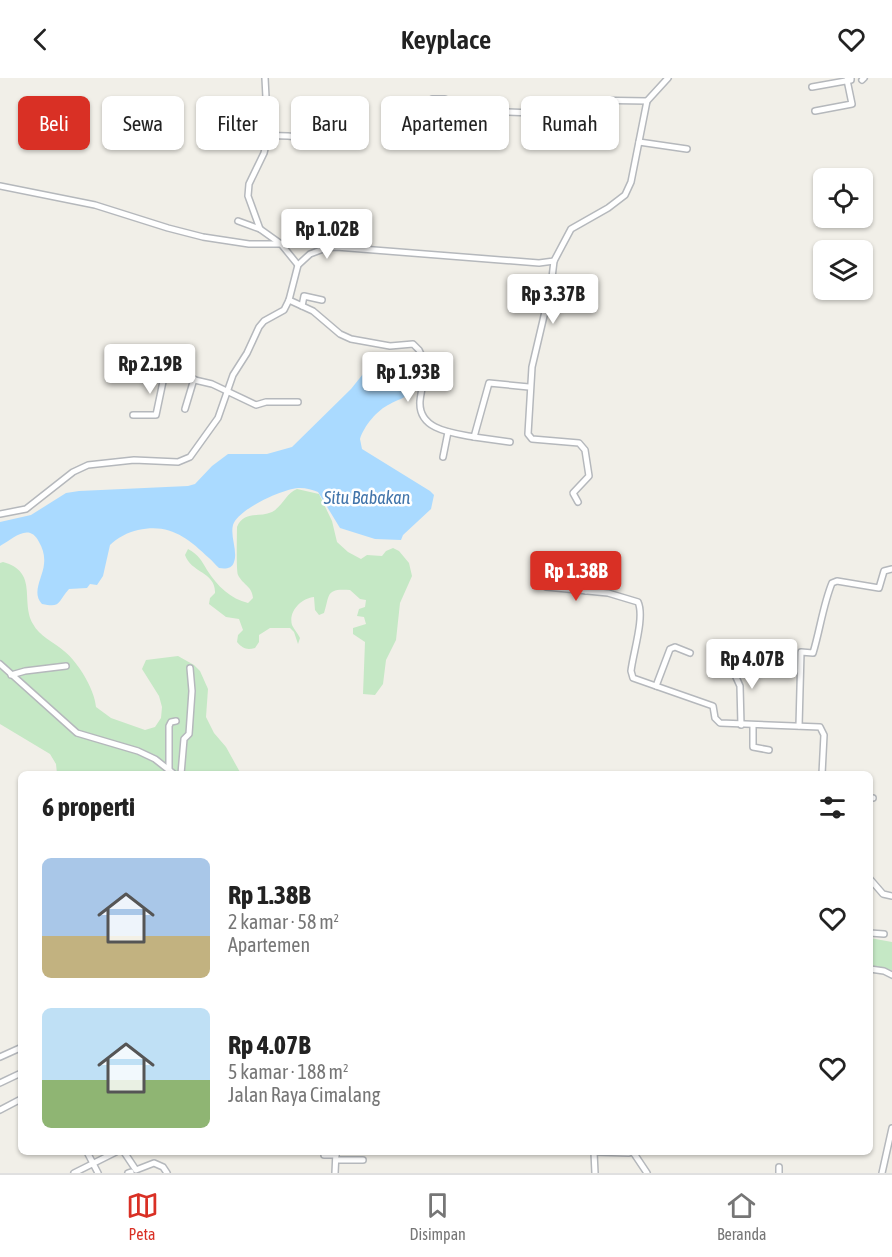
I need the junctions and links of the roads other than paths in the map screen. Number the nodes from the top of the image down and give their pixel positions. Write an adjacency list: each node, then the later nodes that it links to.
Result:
1 (265, 78): 5 (street)
2 (668, 78): 6 (street)
3 (849, 79): 4 (street); 7 (street)
4 (812, 87)
5 (266, 96)
6 (647, 101): 8 (street); 9 (street)
7 (815, 111)
8 (509, 112)
9 (639, 142): 10 (street); 16 (street)
10 (687, 149)
11 (265, 150): 14 (street)
12 (0, 186): 15 (street)
13 (238, 220): 14 (street)
14 (260, 230): 15 (street)
15 (282, 244): 17 (street)
16 (554, 261): 17 (street); 24 (street)
17 (298, 265): 18 (street)
18 (290, 300): 20 (street); 25 (street)
19 (322, 300): 20 (street)
20 (302, 306): 29 (street)
21 (140, 367): 22 (street)
22 (165, 372): 23 (street); 28 (street)
23 (194, 379): 25 (street); 27 (street)
24 (529, 387): 30 (street); 33 (street)
25 (226, 392): 26 (street); 34 (street)
26 (298, 402)
27 (185, 409)
28 (133, 415)
29 (448, 432): 30 (street); 32 (street)
30 (474, 437): 31 (street)
31 (510, 442)
32 (443, 457)
33 (578, 502)
34 (0, 514)
35 (588, 565): 38 (street)
36 (892, 569): 49 (street)
37 (546, 587): 38 (street)
38 (586, 591): 45 (street)
39 (690, 653): 45 (street)
40 (738, 656): 47 (street)
41 (0, 664): 44 (street)
42 (66, 666): 44 (street)
43 (190, 668): 53 (street)
44 (11, 675): 51 (street)
45 (656, 686): 47 (street)
46 (176, 721): 52 (street)
47 (741, 725): 48 (street)
48 (753, 725): 49 (street); 50 (street)
49 (799, 726): 54 (street)
50 (769, 750)
51 (170, 771)
52 (171, 771)
53 (180, 771)
54 (822, 771)
55 (873, 882): 56 (street)
56 (892, 896)
57 (873, 933): 58 (street)
58 (884, 934)
59 (873, 969): 60 (street)
60 (892, 975)
61 (18, 1049): 62 (street)
62 (0, 1057)
63 (18, 1074): 64 (street)
64 (0, 1083)
65 (18, 1101): 66 (street)
66 (0, 1110)
67 (892, 1128): 83 (street)
68 (89, 1155): 76 (street)
69 (110, 1155): 76 (street)
70 (126, 1155): 79 (street)
71 (324, 1155): 74 (street)
72 (594, 1155): 81 (street)
73 (633, 1155): 82 (street)
74 (336, 1156): 75 (street); 80 (street)
75 (363, 1160)
76 (93, 1163): 77 (street); 78 (street)
77 (74, 1173)
78 (98, 1173)
79 (167, 1173)
80 (335, 1173)
81 (595, 1173)
82 (646, 1173)
83 (882, 1173)

